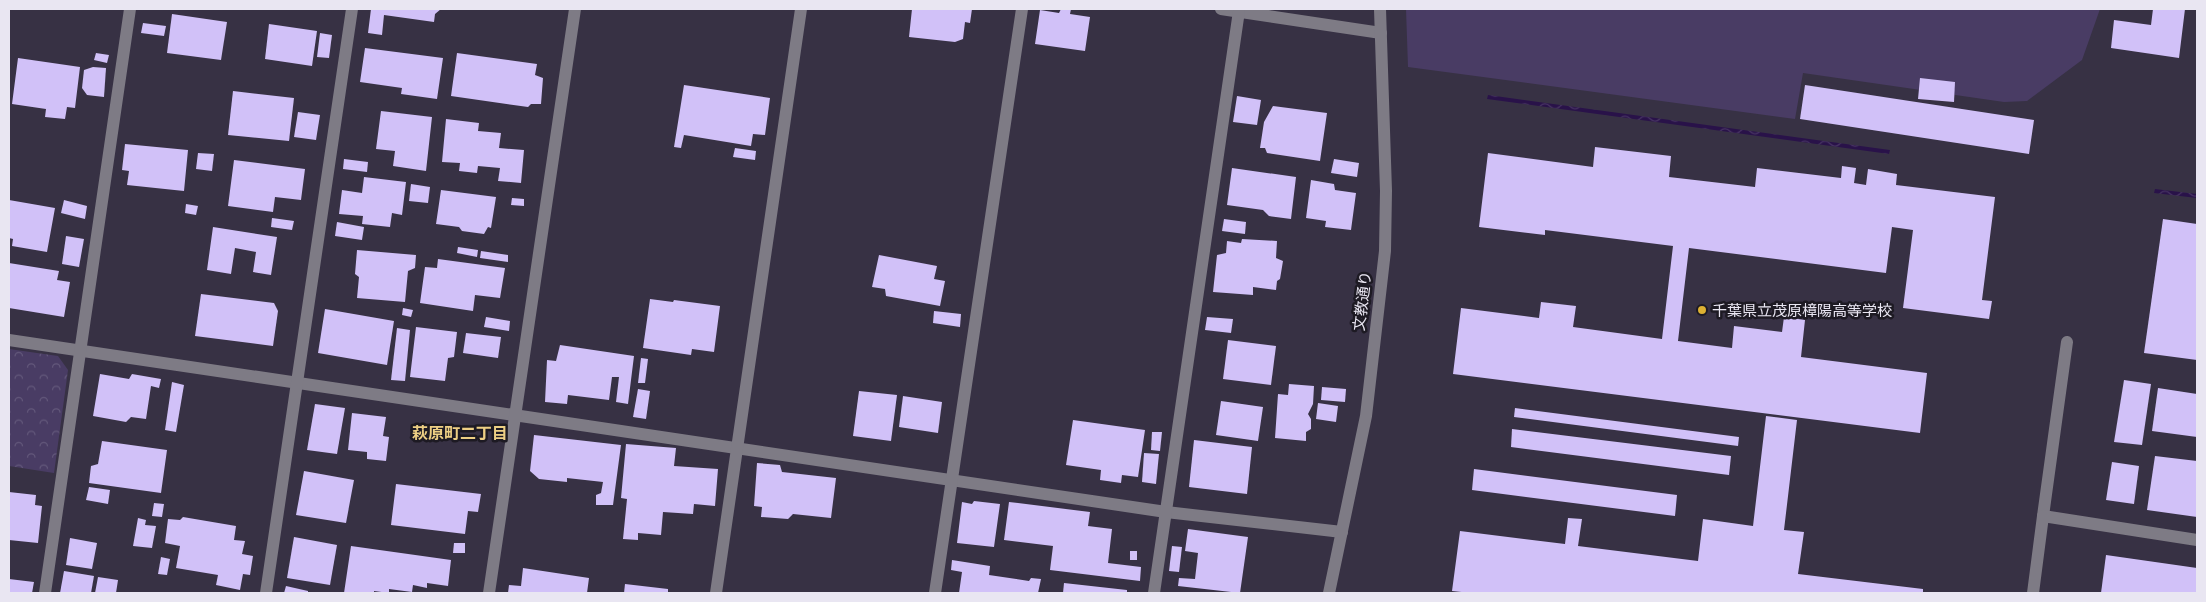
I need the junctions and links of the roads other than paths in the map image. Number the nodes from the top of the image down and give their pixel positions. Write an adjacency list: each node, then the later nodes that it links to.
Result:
1 (130, 9): 12 (street)
2 (352, 9): 13 (street)
3 (575, 9): 14 (street)
4 (801, 9): 15 (street)
5 (1022, 9): 16 (street)
6 (1221, 9): 8 (street)
7 (1380, 9): 9 (street, 文教通り)
8 (1239, 11): 9 (street); 17 (street)
9 (1381, 33): 19 (street, 文教通り)
10 (9, 340): 12 (street)
11 (2067, 342): 18 (street)
12 (80, 351): 13 (street); 21 (street)
13 (296, 383): 14 (street); 22 (street)
14 (517, 415): 15 (street); 23 (street)
15 (736, 449): 16 (street); 24 (street)
16 (950, 480): 17 (street); 25 (street)
17 (1166, 512): 19 (street); 26 (street)
18 (2043, 516): 20 (street); 28 (street)
19 (1342, 532): 27 (street, 文教通り)
20 (2197, 540)
21 (45, 593)
22 (266, 593)
23 (489, 593)
24 (716, 593)
25 (935, 593)
26 (1154, 593)
27 (1329, 593)
28 (2033, 593)

